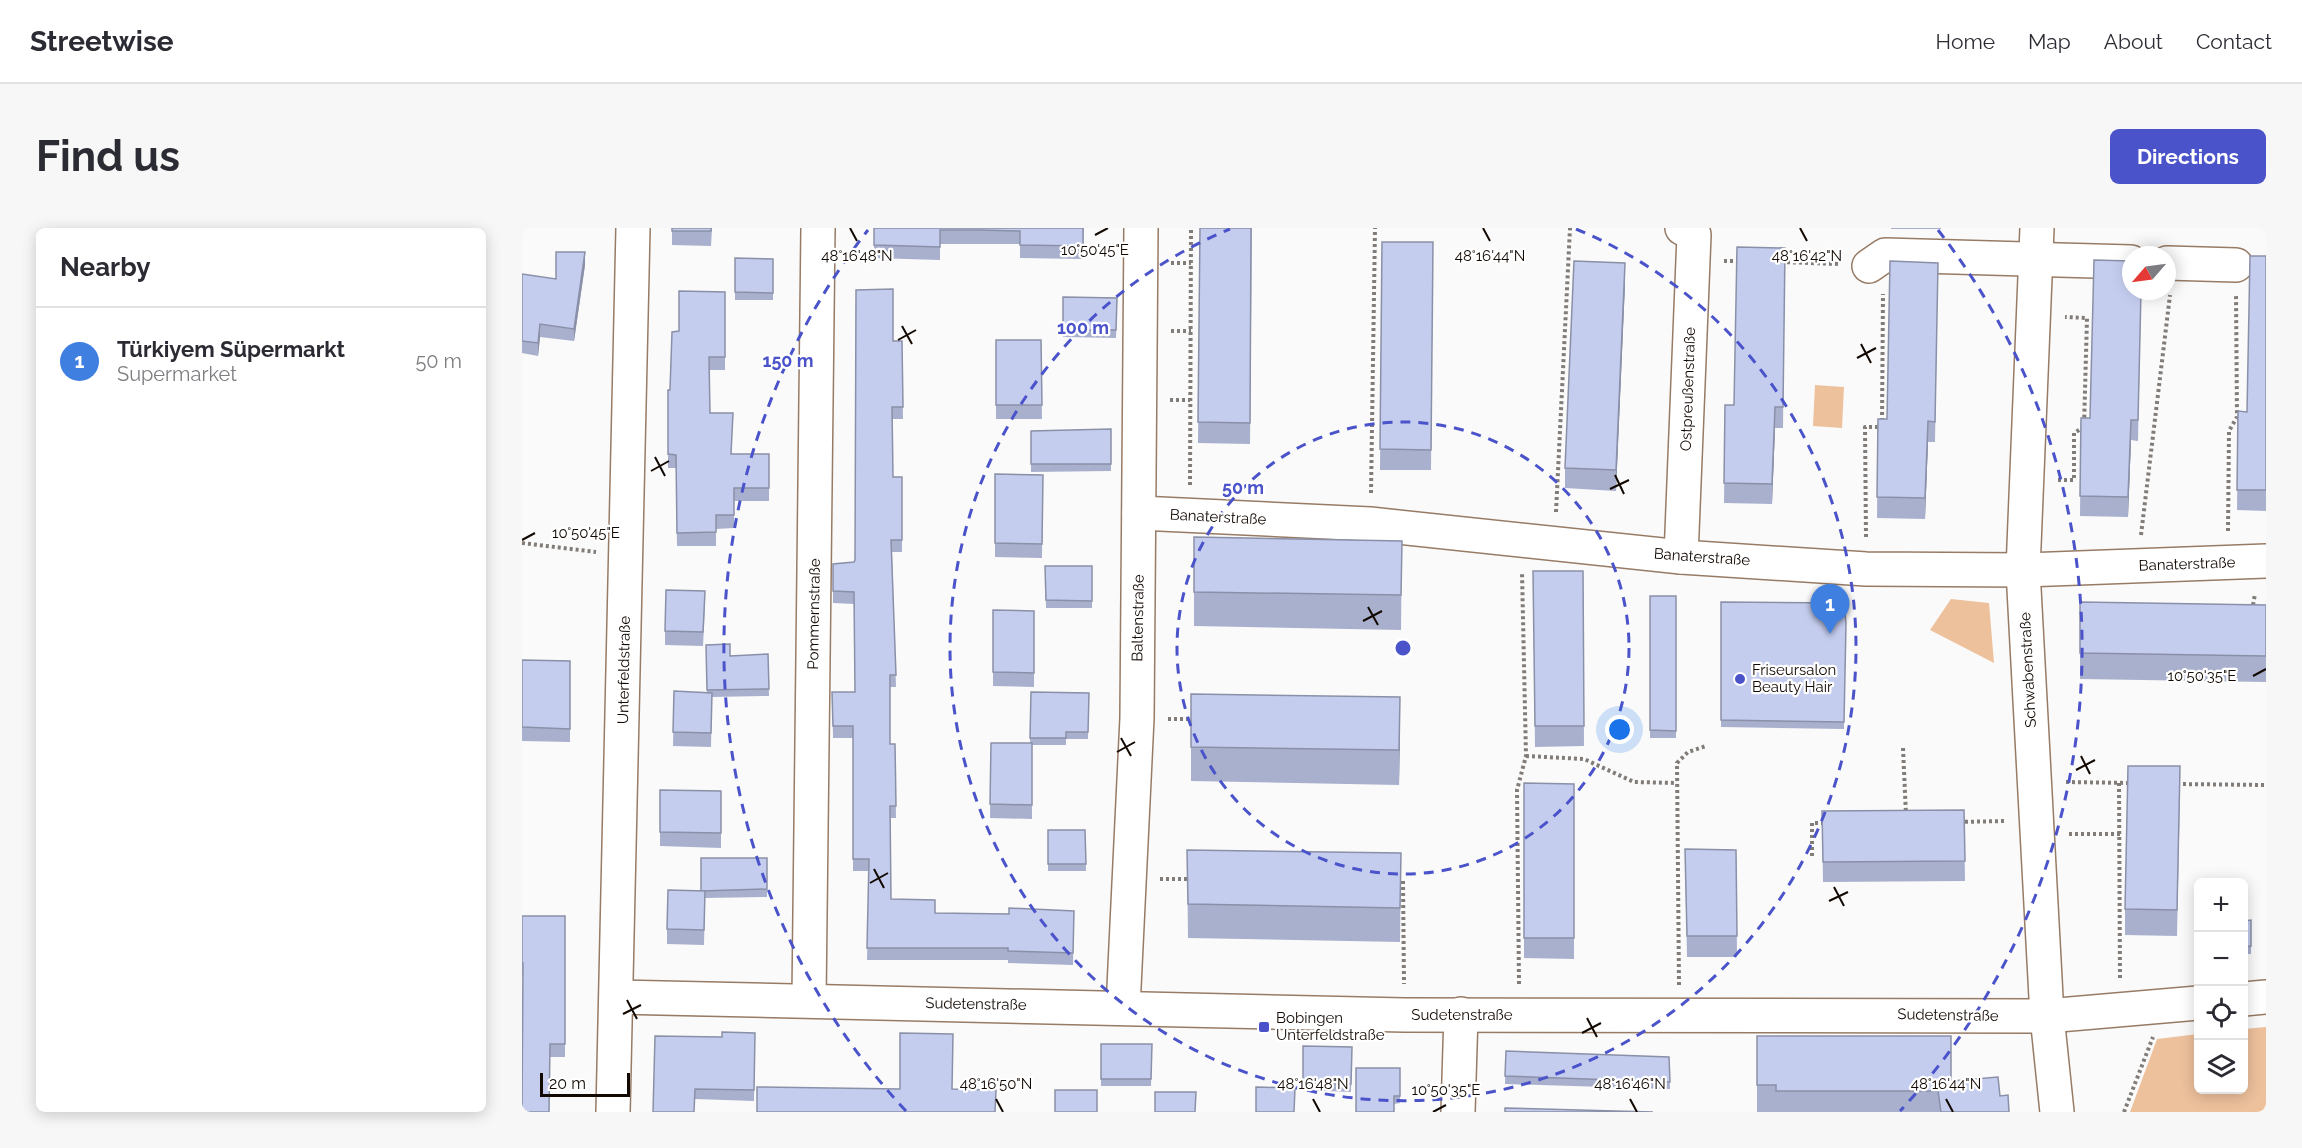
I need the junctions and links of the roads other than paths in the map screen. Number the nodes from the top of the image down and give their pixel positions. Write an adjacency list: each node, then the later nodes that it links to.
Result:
1 (633, 228): 14 (street, Unterfeldstraße)
2 (818, 228): 17 (street, Pommernstraße)
3 (1141, 228): 10 (street, Baltenstraße)
4 (1682, 228): 11 (street, Ostpreußenstraße)
5 (2036, 244): 6 (street); 7 (street); 13 (street, Schwabenstraße)
6 (1880, 259)
7 (2122, 260)
8 (2236, 262): 9 (street)
9 (2176, 263)
10 (1139, 513): 11 (street, Banaterstraße); 19 (street, Baltenstraße)
11 (1681, 556): 13 (street, Banaterstraße)
12 (2266, 561): 13 (street, Banaterstraße)
13 (2023, 570): 21 (street, Schwabenstraße)
14 (617, 997): 17 (street, Sudetenstraße); 22 (street, Unterfeldstraße)
15 (2266, 997): 16 (street)
16 (2248, 999)
17 (809, 1000): 19 (street, Sudetenstraße)
18 (2194, 1004): 21 (street, Sudetenstraße)
19 (1122, 1008): 20 (street, Sudetenstraße)
20 (1461, 1014): 21 (street, Sudetenstraße); 23 (street)
21 (2047, 1016): 24 (street, Schwabenstraße)
22 (613, 1112)
23 (1458, 1112)
24 (2057, 1112)

